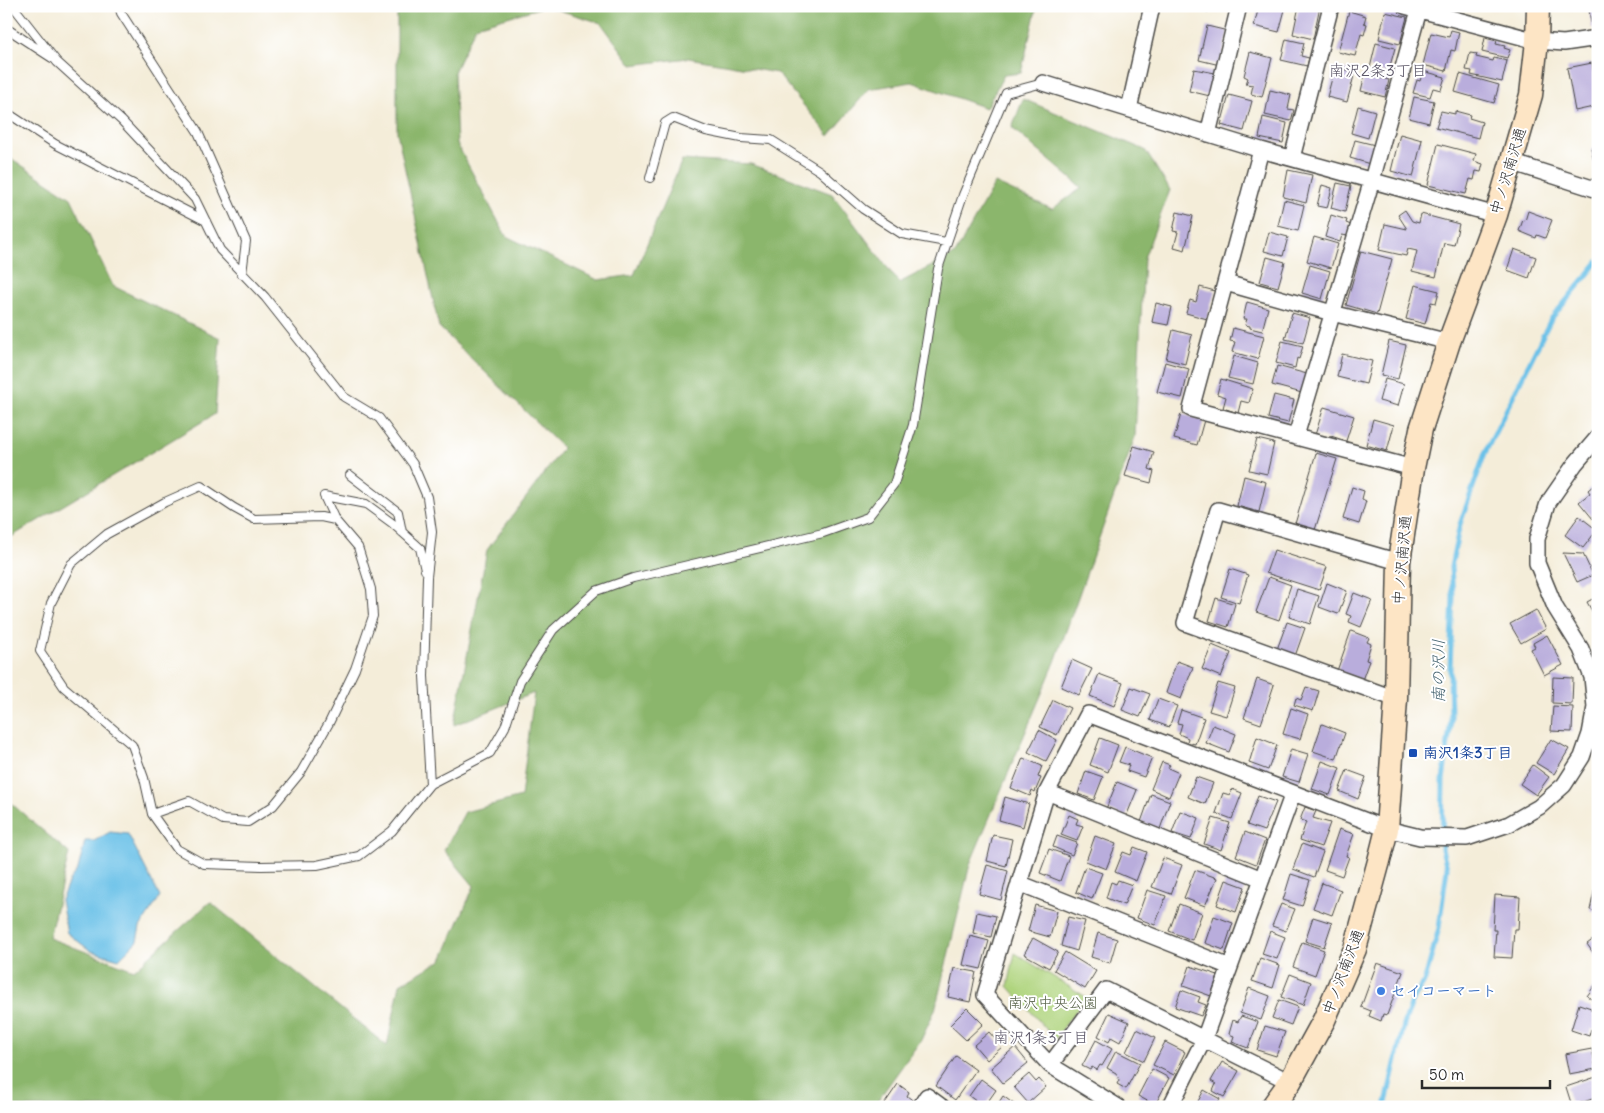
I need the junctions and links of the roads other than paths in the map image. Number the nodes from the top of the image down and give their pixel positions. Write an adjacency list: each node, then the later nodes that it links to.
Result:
1 (13, 6): 11 (lane)
2 (118, 6): 25 (lane)
3 (1152, 6): 13 (street)
4 (1239, 6): 15 (street)
5 (1331, 6): 17 (street)
6 (1538, 6): 10 (street, 中ノ沢南沢通)
7 (1412, 8): 10 (street); 20 (street)
8 (6, 28): 11 (lane)
9 (1598, 38): 10 (street)
10 (1537, 41): 18 (street, 中ノ沢南沢通)
11 (58, 62): 23 (lane)
12 (1043, 83): 13 (street); 24 (lane)
13 (1129, 109): 15 (street)
14 (6, 112): 23 (lane)
15 (1208, 134): 16 (street)
16 (1262, 150): 17 (street); 26 (street)
17 (1292, 158): 20 (street)
18 (1511, 162): 21 (street); 22 (street, 中ノ沢南沢通)
19 (650, 178): 24 (lane)
20 (1372, 180): 22 (street); 27 (street)
21 (1598, 190)
22 (1496, 215): 28 (street, 中ノ沢南沢通)
23 (206, 221): 25 (lane)
24 (946, 242): 38 (lane)
25 (242, 274): 36 (lane)
26 (1226, 282): 27 (street); 29 (street)
27 (1332, 312): 28 (street); 29 (street)
28 (1449, 342): 31 (street, 中ノ沢南沢通)
29 (1296, 436): 31 (street)
30 (1598, 437): 42 (street)
31 (1413, 468): 35 (street, 中ノ沢南沢通)
32 (350, 475): 34 (lane)
33 (336, 520): 34 (lane); 41 (lane); 41 (lane)
34 (402, 532): 36 (lane)
35 (1399, 562): 37 (street, 中ノ沢南沢通); 37 (street)
36 (427, 577): 38 (lane)
37 (1396, 699): 42 (street, 中ノ沢南沢通)
38 (430, 784): 41 (lane)
39 (1047, 792): 40 (street); 43 (street); 44 (street)
40 (1293, 794): 42 (street); 43 (street)
41 (152, 814)
42 (1387, 829): 48 (street, 中ノ沢南沢通)
43 (1262, 879): 45 (street)
44 (1019, 883): 45 (street); 47 (street)
45 (1230, 967): 46 (street)
46 (1204, 1039): 47 (street); 48 (street); 52 (street)
47 (1050, 1065): 51 (street)
48 (1290, 1082): 53 (street, 中ノ沢南沢通)
49 (920, 1107): 50 (street)
50 (942, 1107)
51 (1118, 1107)
52 (1170, 1107)
53 (1272, 1107)

